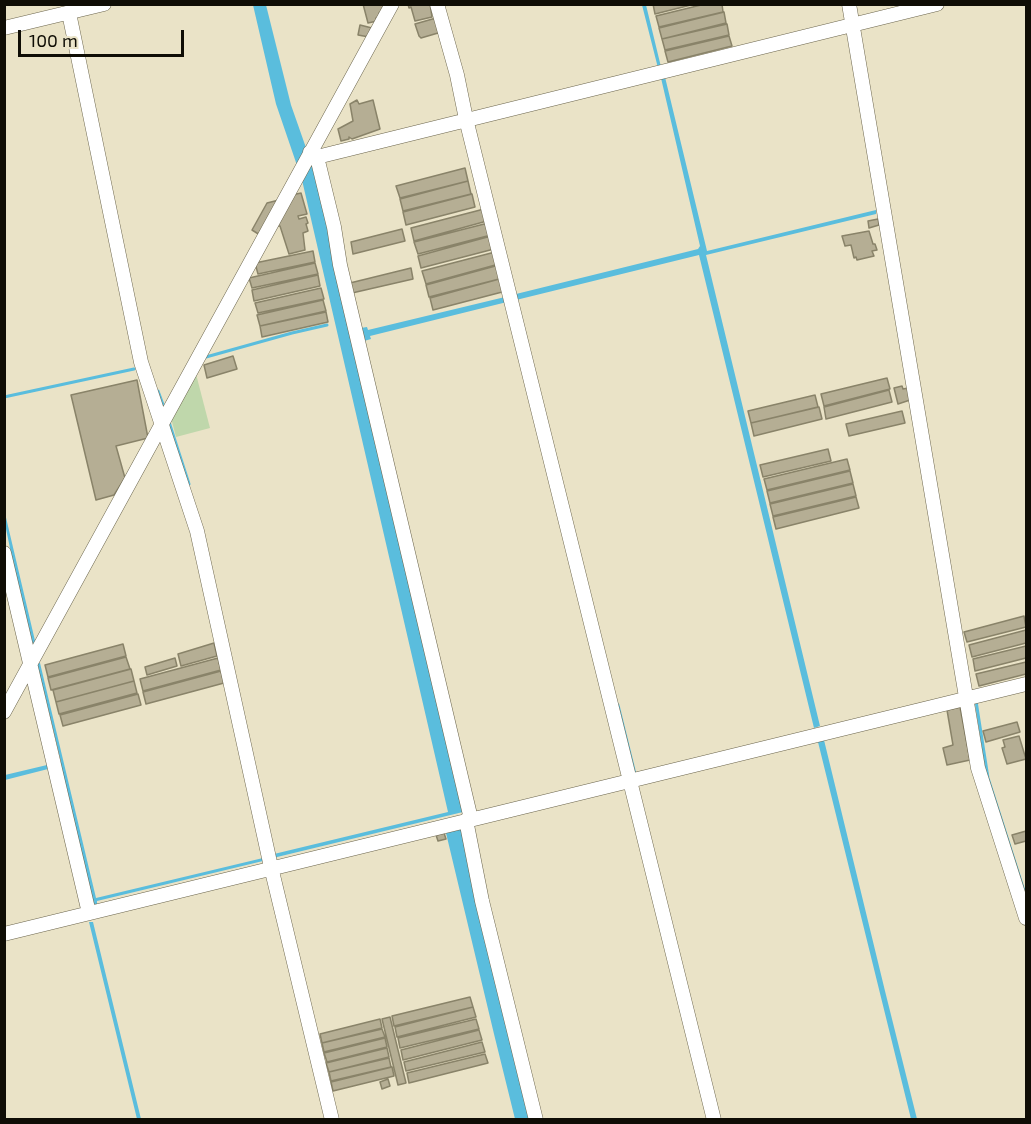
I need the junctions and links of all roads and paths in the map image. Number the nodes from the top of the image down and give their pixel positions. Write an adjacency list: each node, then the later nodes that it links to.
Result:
1 (104, 4): 6 (street)
2 (392, 4): 10 (street)
3 (437, 4): 9 (street)
4 (849, 4): 7 (street)
5 (937, 4): 7 (street)
6 (69, 13): 8 (street); 11 (street)
7 (852, 26): 9 (street); 15 (street)
8 (4, 28)
9 (466, 119): 10 (street); 17 (street)
10 (312, 154): 11 (street); 18 (street)
11 (163, 424): 13 (street); 19 (street)
12 (4, 553): 13 (street)
13 (31, 664): 16 (street); 20 (street)
14 (1026, 684): 15 (street)
15 (967, 698): 17 (street); 21 (street)
16 (4, 712)
17 (630, 781): 18 (street); 25 (street)
18 (467, 820): 19 (street); 24 (street)
19 (271, 867): 20 (street); 23 (street)
20 (89, 913): 22 (street)
21 (1026, 918)
22 (4, 934)
23 (332, 1119)
24 (536, 1119)
25 (714, 1119)

